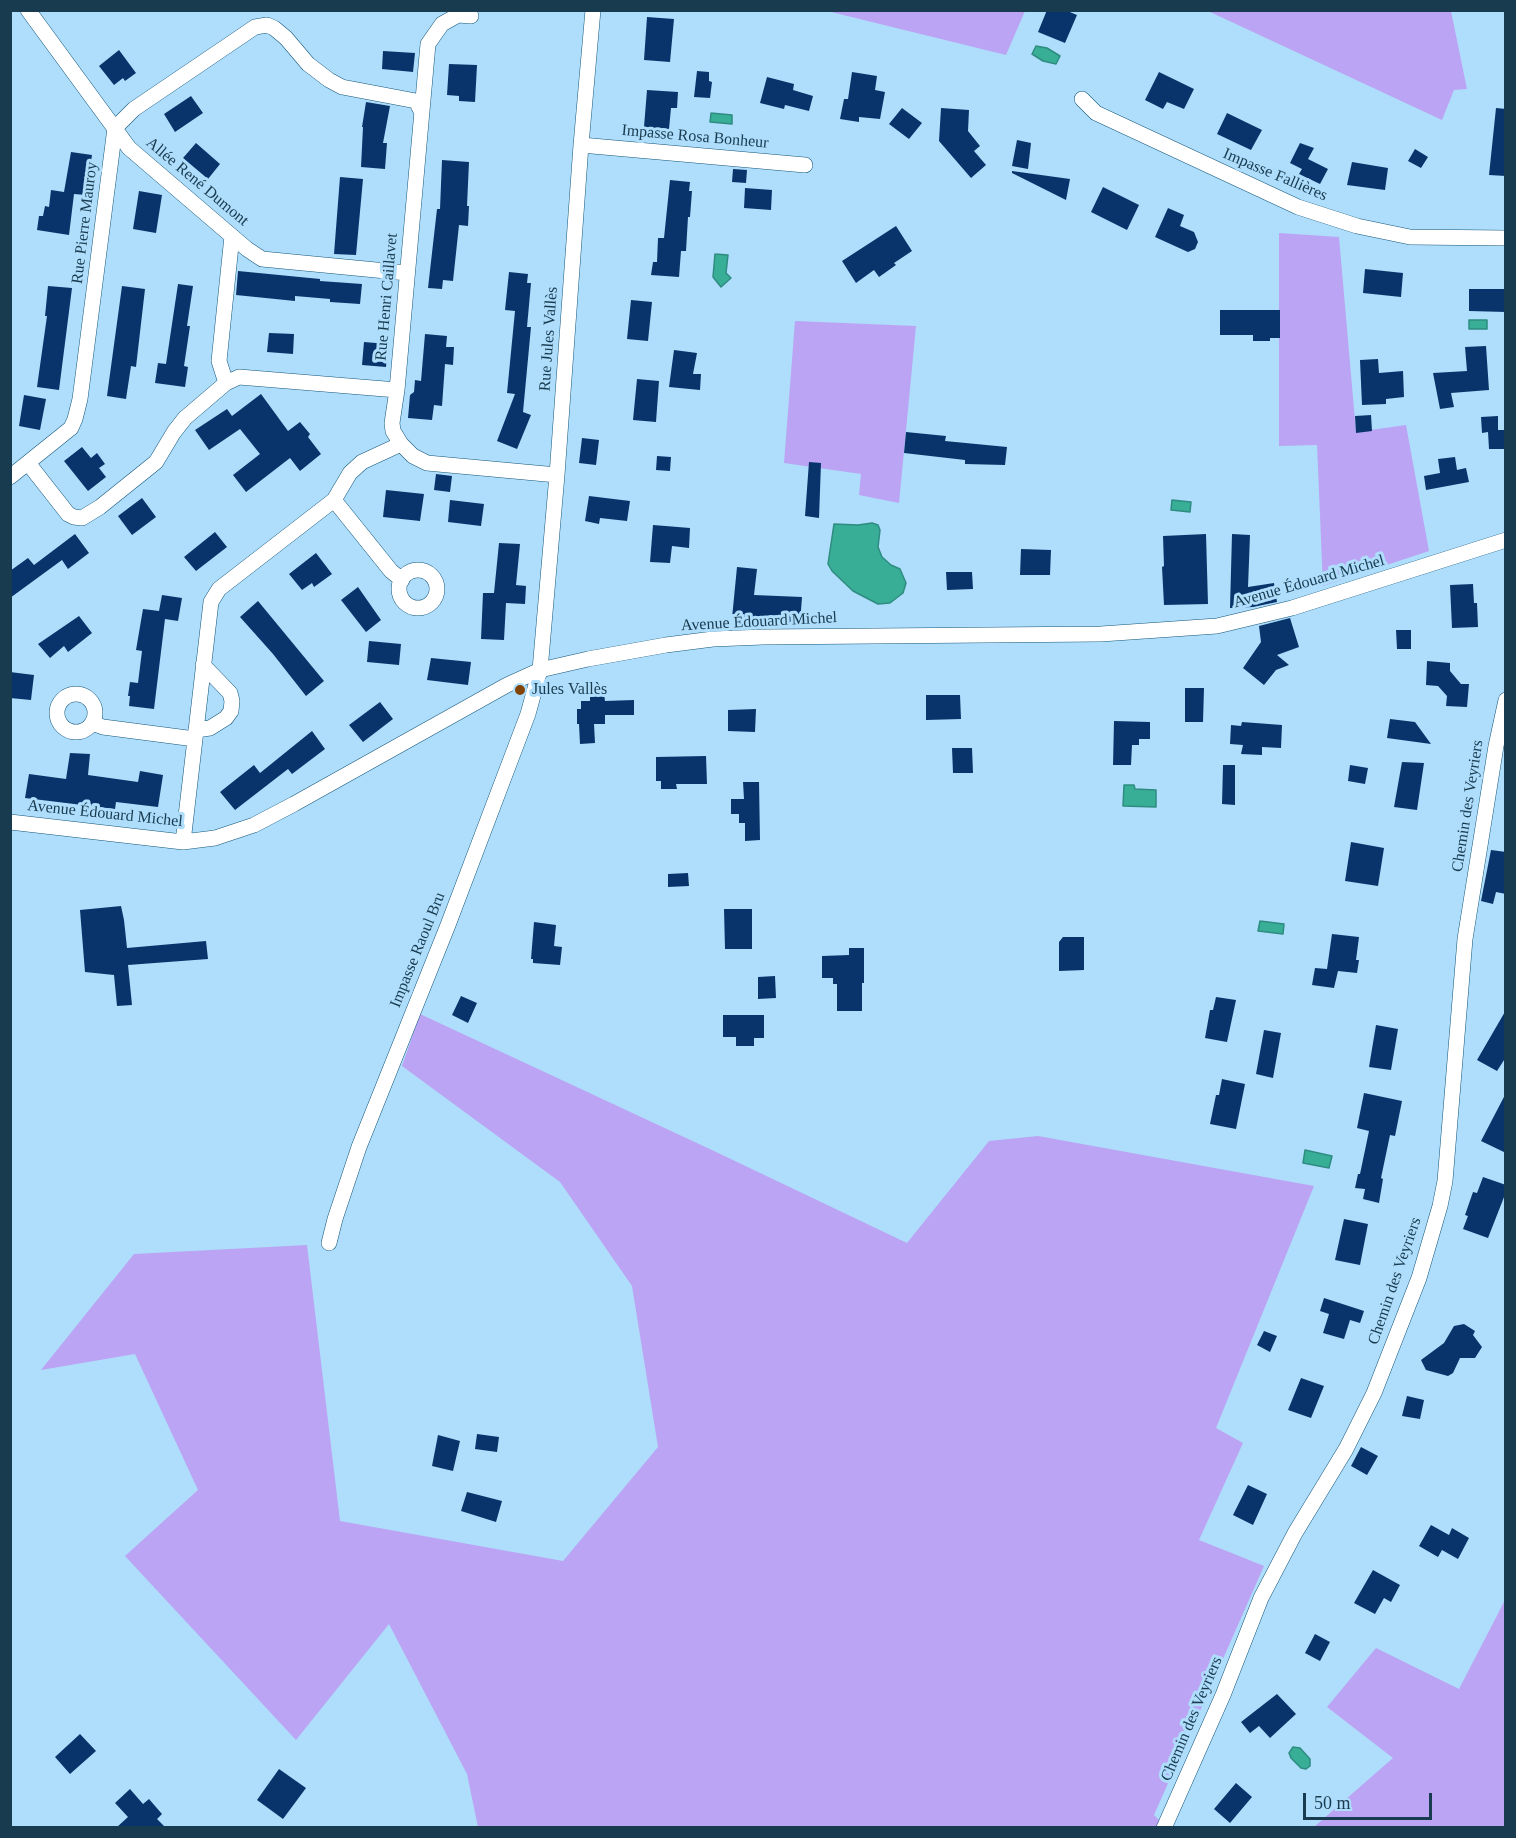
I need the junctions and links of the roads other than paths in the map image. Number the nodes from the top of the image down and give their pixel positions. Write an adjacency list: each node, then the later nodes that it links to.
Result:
1 (28, 10): 6 (street, Allée René Dumont)
2 (593, 10): 7 (street, Rue Jules Vallès)
3 (471, 16): 5 (street, Rue Henri Caillavet)
4 (1082, 99): 10 (street, Impasse Fallières)
5 (421, 111): 6 (street); 11 (street, Rue Henri Caillavet)
6 (115, 128): 9 (street, Allée René Dumont); 15 (street, Rue Pierre Mauroy)
7 (581, 145): 8 (street, Impasse Rosa Bonheur); 16 (street, Rue Jules Vallès)
8 (806, 165)
9 (232, 236): 11 (street, Allée René Dumont); 12 (street)
10 (1506, 238)
11 (407, 273): 13 (street, Rue Henri Caillavet)
12 (226, 383): 13 (street); 15 (street)
13 (397, 390): 14 (street, Rue Henri Caillavet)
14 (401, 444): 16 (street); 18 (street)
15 (28, 463): 17 (street, Rue Pierre Mauroy)
16 (557, 475): 22 (street, Rue Jules Vallès)
17 (10, 477)
18 (334, 500): 20 (street); 21 (street)
19 (1506, 540): 22 (street, Avenue Édouard Michel)
20 (402, 580)
21 (203, 665): 25 (street); 25 (street)
22 (540, 670): 27 (street, Avenue Édouard Michel); 28 (street, Impasse Raoul Bru)
23 (1506, 700): 29 (street, Chemin des Veyriers)
24 (92, 723): 25 (street)
25 (195, 735): 27 (street)
26 (10, 822): 27 (street, Avenue Édouard Michel)
27 (183, 842)
28 (329, 1243)
29 (1164, 1827)

